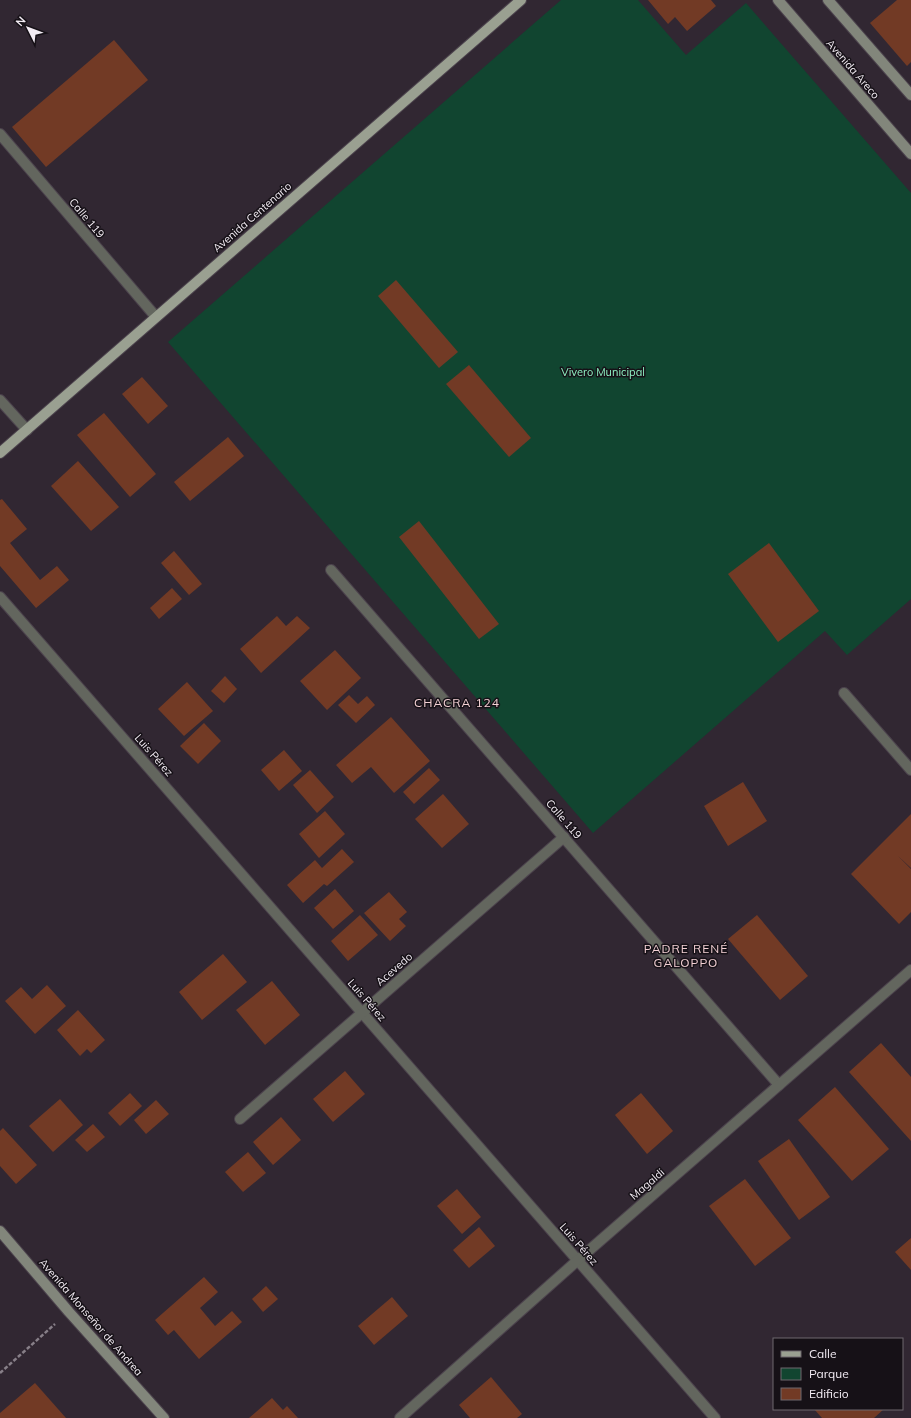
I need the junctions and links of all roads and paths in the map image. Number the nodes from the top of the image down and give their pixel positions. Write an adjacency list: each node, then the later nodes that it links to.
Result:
1 (521, 0): 7 (main road, Avenida Centenario)
2 (778, 0): 6 (main road, Avenida Areco)
3 (828, 0): 4 (main road)
4 (911, 96)
5 (0, 134): 7 (street, Calle 119)
6 (911, 154)
7 (156, 317): 9 (main road, Avenida Centenario)
8 (0, 400): 9 (street)
9 (27, 430): 10 (main road, Avenida Centenario)
10 (0, 453)
11 (331, 570): 15 (street, Calle 119)
12 (0, 597): 17 (street, Luis Pérez)
13 (844, 693): 14 (street)
14 (911, 770)
15 (564, 837): 17 (street, Acevedo); 18 (street, Calle 119)
16 (911, 970): 18 (street, Magaldi)
17 (362, 1013): 19 (street, Acevedo); 21 (street, Luis Pérez)
18 (779, 1084): 21 (street, Magaldi)
19 (240, 1119)
20 (0, 1231): 22 (main road, Avenida Monseñor de Andrea)
21 (578, 1260): 25 (street, Magaldi); 26 (street, Luis Pérez)
22 (69, 1312): 23 (path); 24 (main road, Avenida Monseñor de Andrea)
23 (0, 1373)
24 (164, 1418)
25 (400, 1418)
26 (715, 1418)

